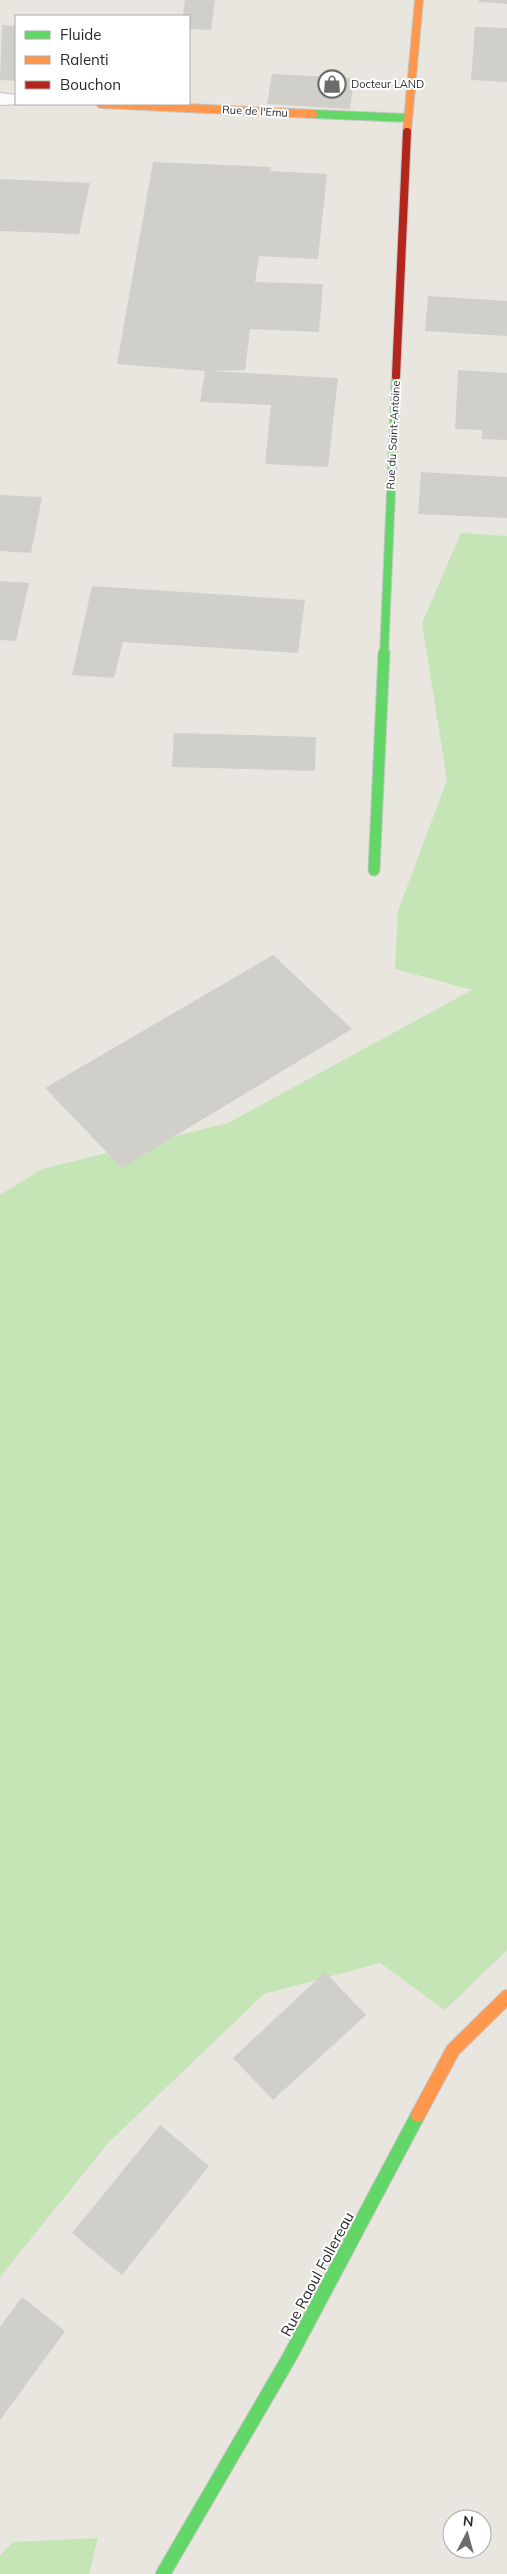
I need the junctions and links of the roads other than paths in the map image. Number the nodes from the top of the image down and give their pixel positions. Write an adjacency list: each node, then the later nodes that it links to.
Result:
1 (419, 0): 5 (street, Rue du Saint-Antoine)
2 (0, 99): 3 (street)
3 (15, 100)
4 (123, 105): 5 (street, Rue de l'Emu)
5 (408, 118): 6 (street, Rue du Saint-Antoine)
6 (374, 870)
7 (507, 1997): 8 (street, Rue Raoul Follereau)
8 (163, 2574)

